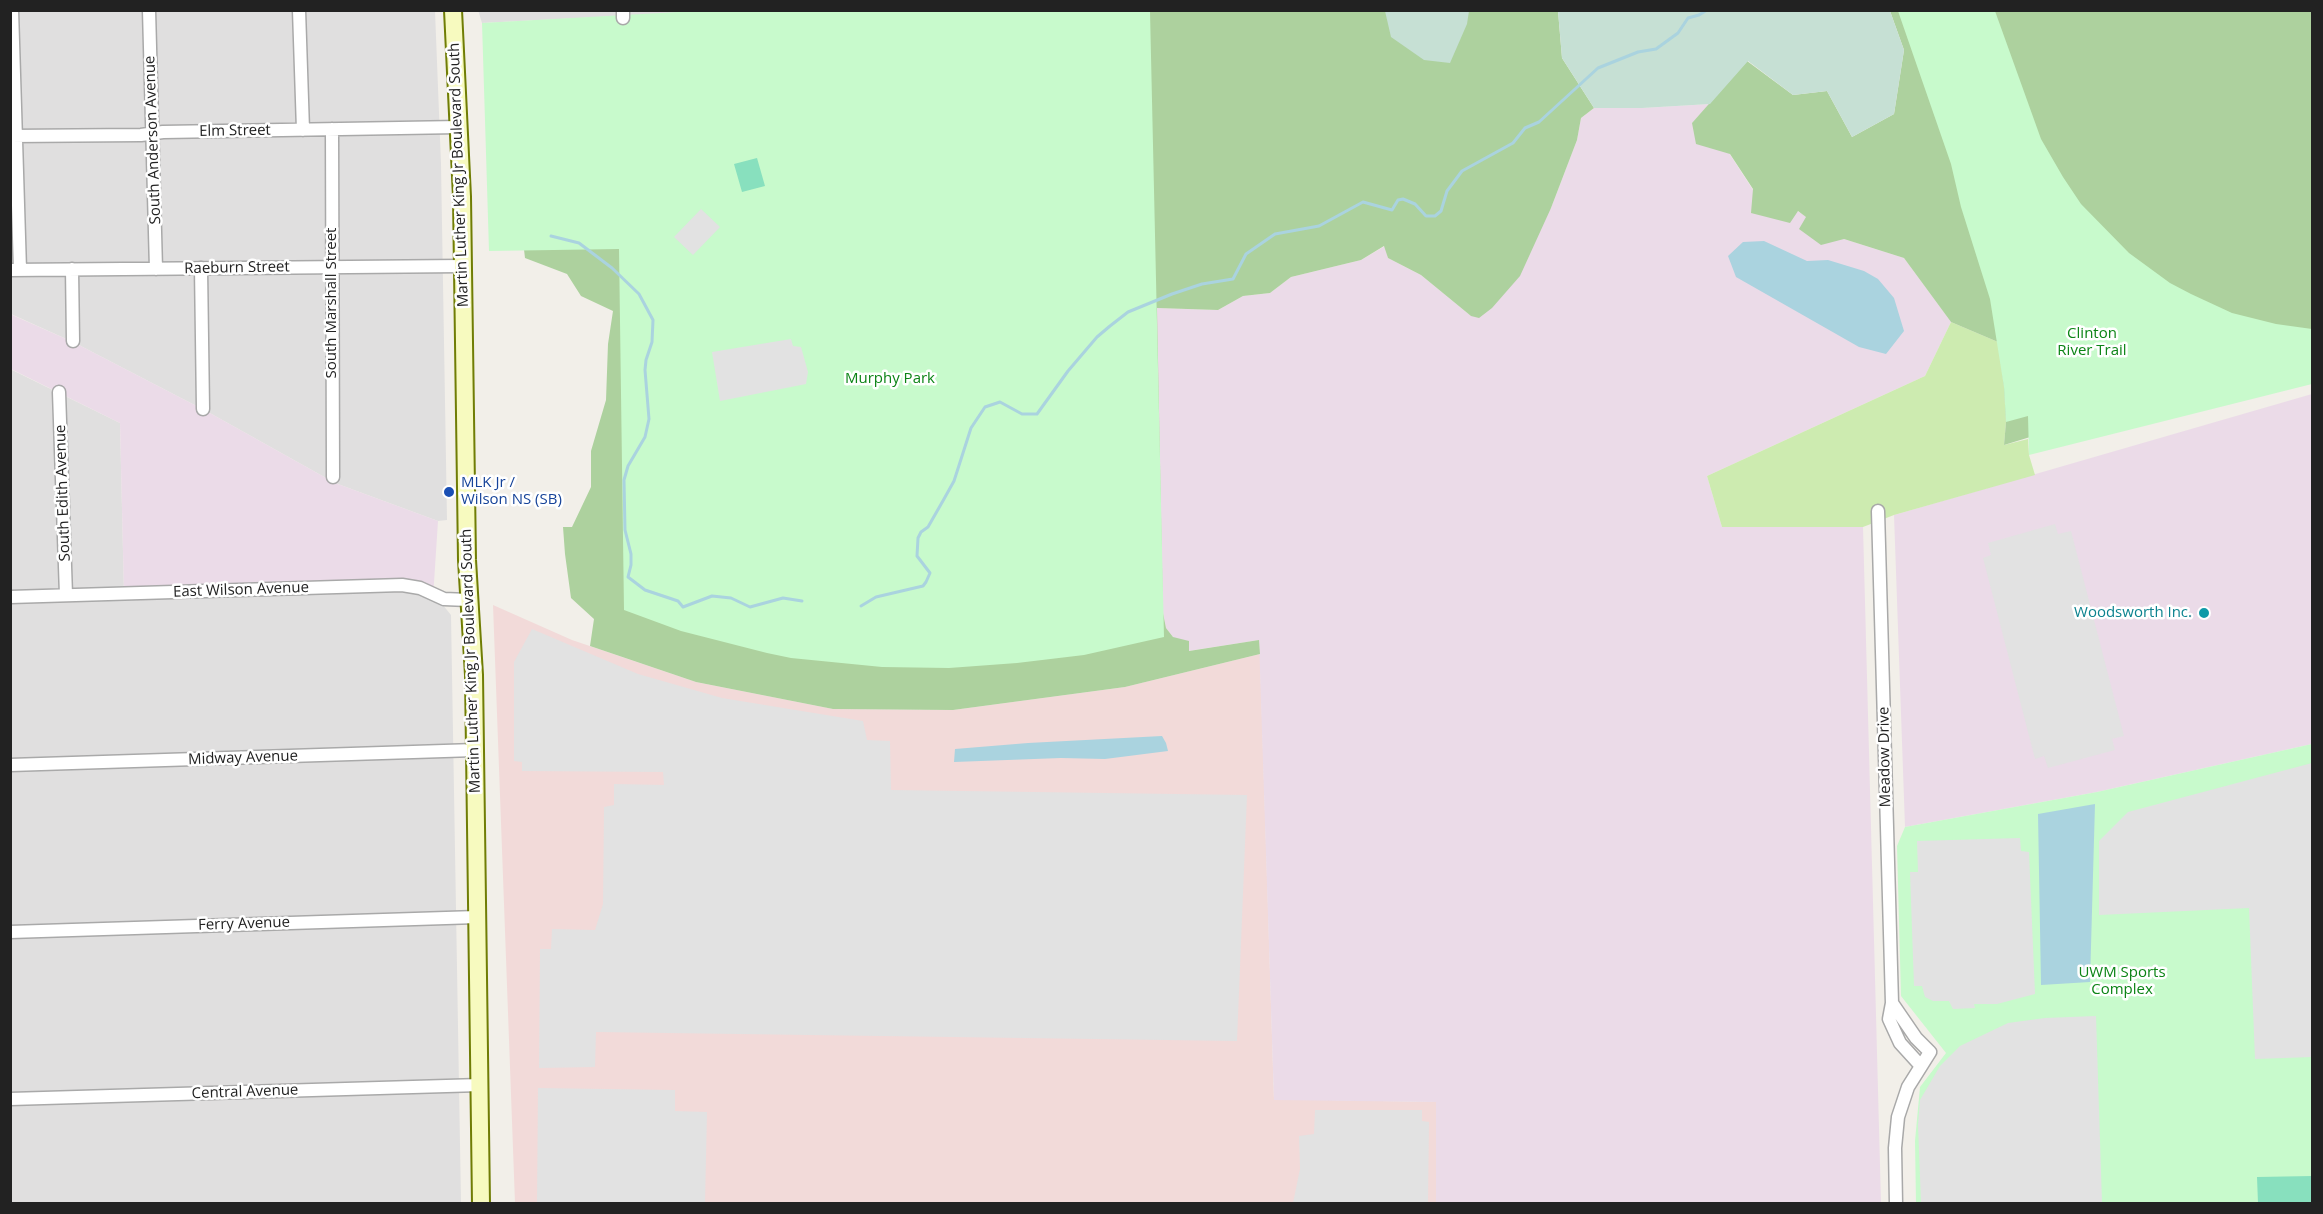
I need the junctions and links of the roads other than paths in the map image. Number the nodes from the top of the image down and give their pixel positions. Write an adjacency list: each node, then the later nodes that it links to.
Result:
1 (12, 10): 9 (street)
2 (149, 10): 8 (street, South Anderson Avenue)
3 (299, 10): 6 (street)
4 (453, 10): 5 (main road, Martin Luther King Jr Boulevard South)
5 (459, 127): 7 (street, Elm Street); 10 (main road, Martin Luther King Jr Boulevard South)
6 (303, 129): 7 (street, Elm Street); 8 (street, Elm Street)
7 (332, 129): 11 (street, South Marshall Street)
8 (152, 134): 9 (street, Elm Street); 14 (street, South Anderson Avenue)
9 (13, 136): 15 (street)
10 (463, 266): 11 (street, Raeburn Street); 23 (main road, Martin Luther King Jr Boulevard South)
11 (332, 267): 12 (street, Raeburn Street); 19 (street, South Marshall Street)
12 (201, 268): 14 (street, Raeburn Street); 18 (street)
13 (72, 269): 14 (street, Raeburn Street); 15 (street, Raeburn Street); 16 (street)
14 (156, 269)
15 (15, 270)
16 (73, 341)
17 (59, 392): 21 (street, South Edith Avenue)
18 (203, 409)
19 (333, 477)
20 (1878, 511): 28 (street, Meadow Drive)
21 (66, 595): 22 (street, East Wilson Avenue); 23 (street, East Wilson Avenue)
22 (10, 597)
23 (468, 600): 24 (main road, Martin Luther King Jr Boulevard South)
24 (476, 750): 25 (street, Midway Avenue); 26 (main road, Martin Luther King Jr Boulevard South)
25 (10, 765)
26 (477, 917): 27 (street, Ferry Avenue); 30 (main road, Martin Luther King Jr Boulevard South)
27 (10, 932)
28 (1892, 1003): 29 (street, Meadow Drive); 29 (street)
29 (1920, 1065): 33 (street)
30 (480, 1085): 31 (street, Central Avenue); 32 (main road, Martin Luther King Jr Boulevard South)
31 (10, 1100)
32 (481, 1203)
33 (1896, 1203)

